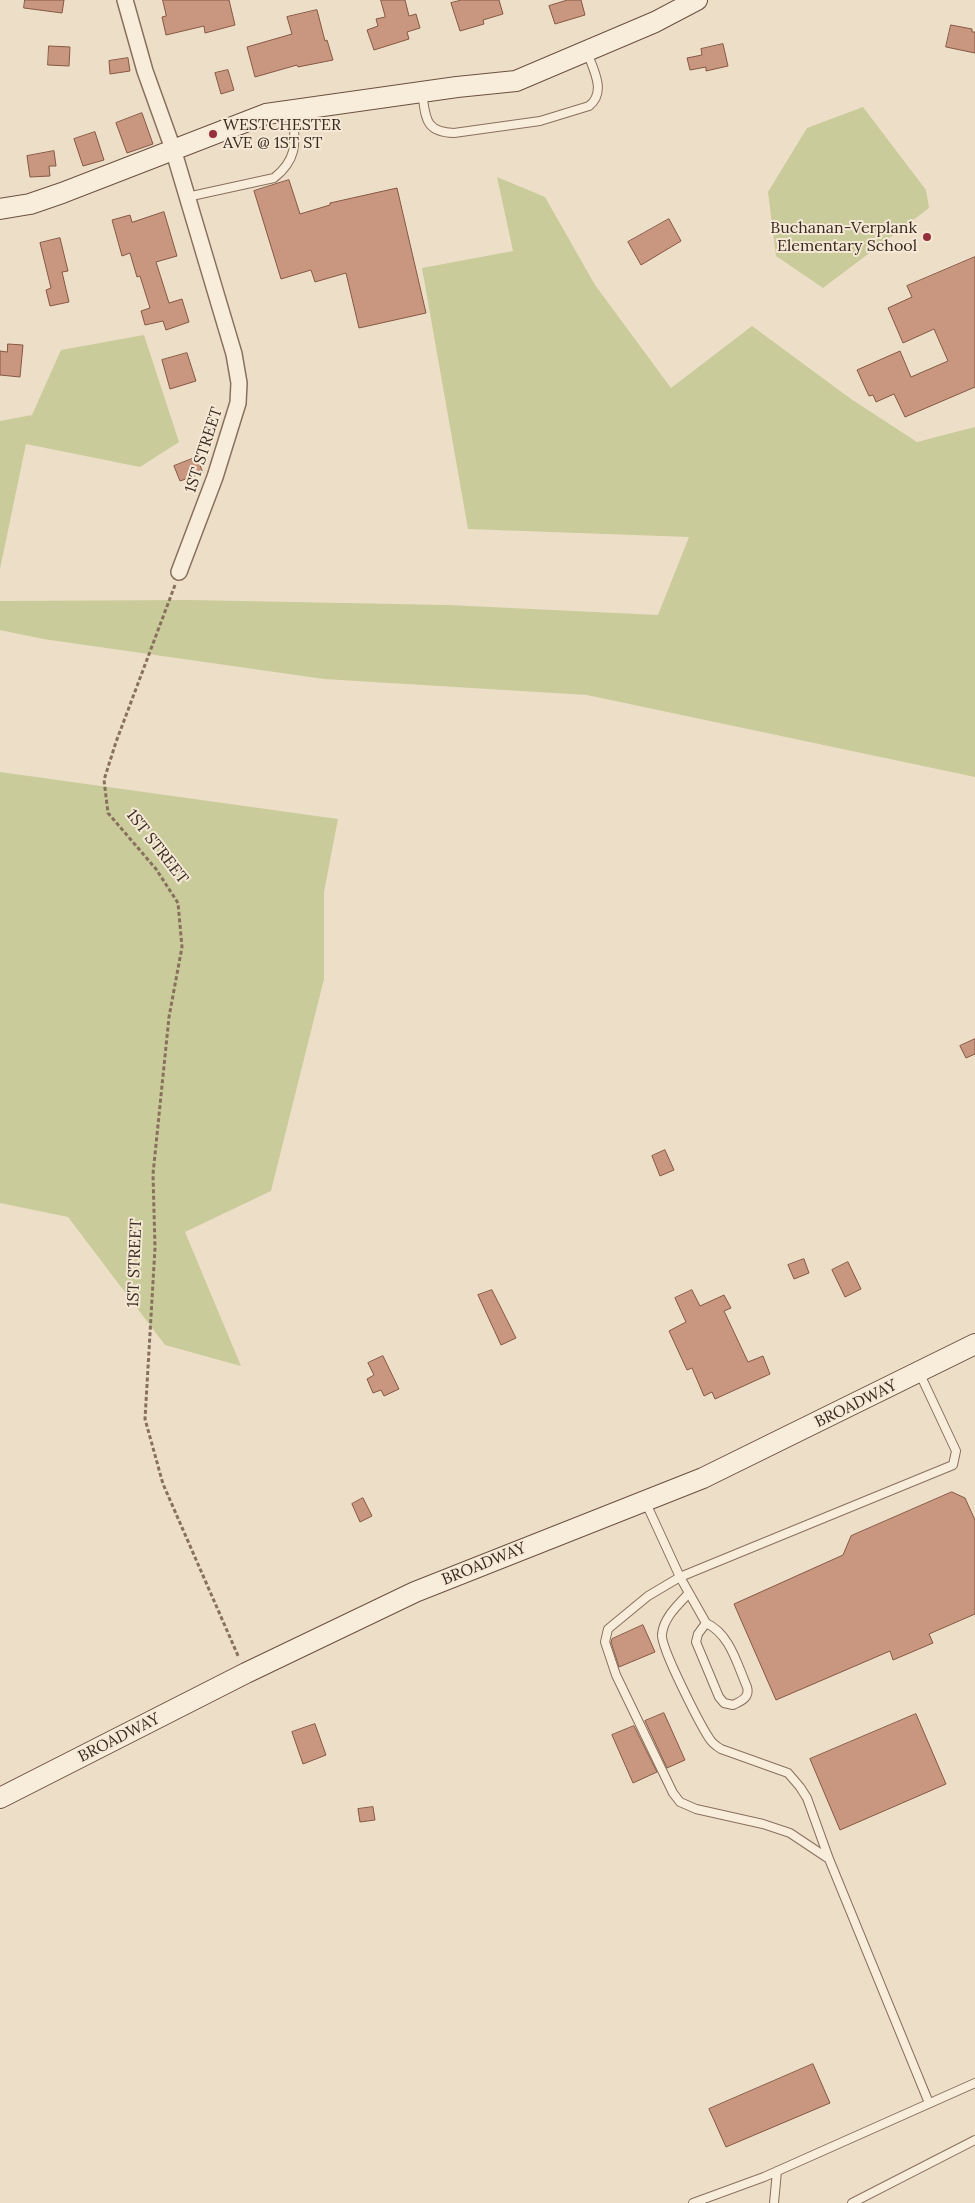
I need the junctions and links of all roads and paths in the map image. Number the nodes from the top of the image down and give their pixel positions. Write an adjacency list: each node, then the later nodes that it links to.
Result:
1 (125, 0): 6 (street, 1ST STREET)
2 (697, 0): 3 (street)
3 (586, 49): 4 (street); 4 (lane)
4 (422, 93): 5 (street)
5 (293, 110): 6 (street); 7 (lane)
6 (173, 150): 7 (street, 1ST STREET); 8 (street)
7 (187, 197): 9 (street, 1ST STREET)
8 (0, 209)
9 (180, 572): 16 (path, 1ST STREET)
10 (975, 1344): 11 (street, BROADWAY)
11 (919, 1372): 12 (street, BROADWAY); 13 (lane)
12 (645, 1501): 13 (lane); 16 (street, BROADWAY)
13 (680, 1577): 14 (lane); 18 (lane)
14 (689, 1593): 15 (lane); 18 (lane)
15 (706, 1623): 15 (lane)
16 (246, 1673): 17 (street, BROADWAY)
17 (0, 1798)
18 (829, 1859): 20 (lane)
19 (975, 2083): 20 (lane)
20 (929, 2103): 22 (lane)
21 (975, 2140): 25 (lane)
22 (777, 2171): 23 (lane); 24 (lane)
23 (693, 2203)
24 (774, 2203)
25 (852, 2203)

